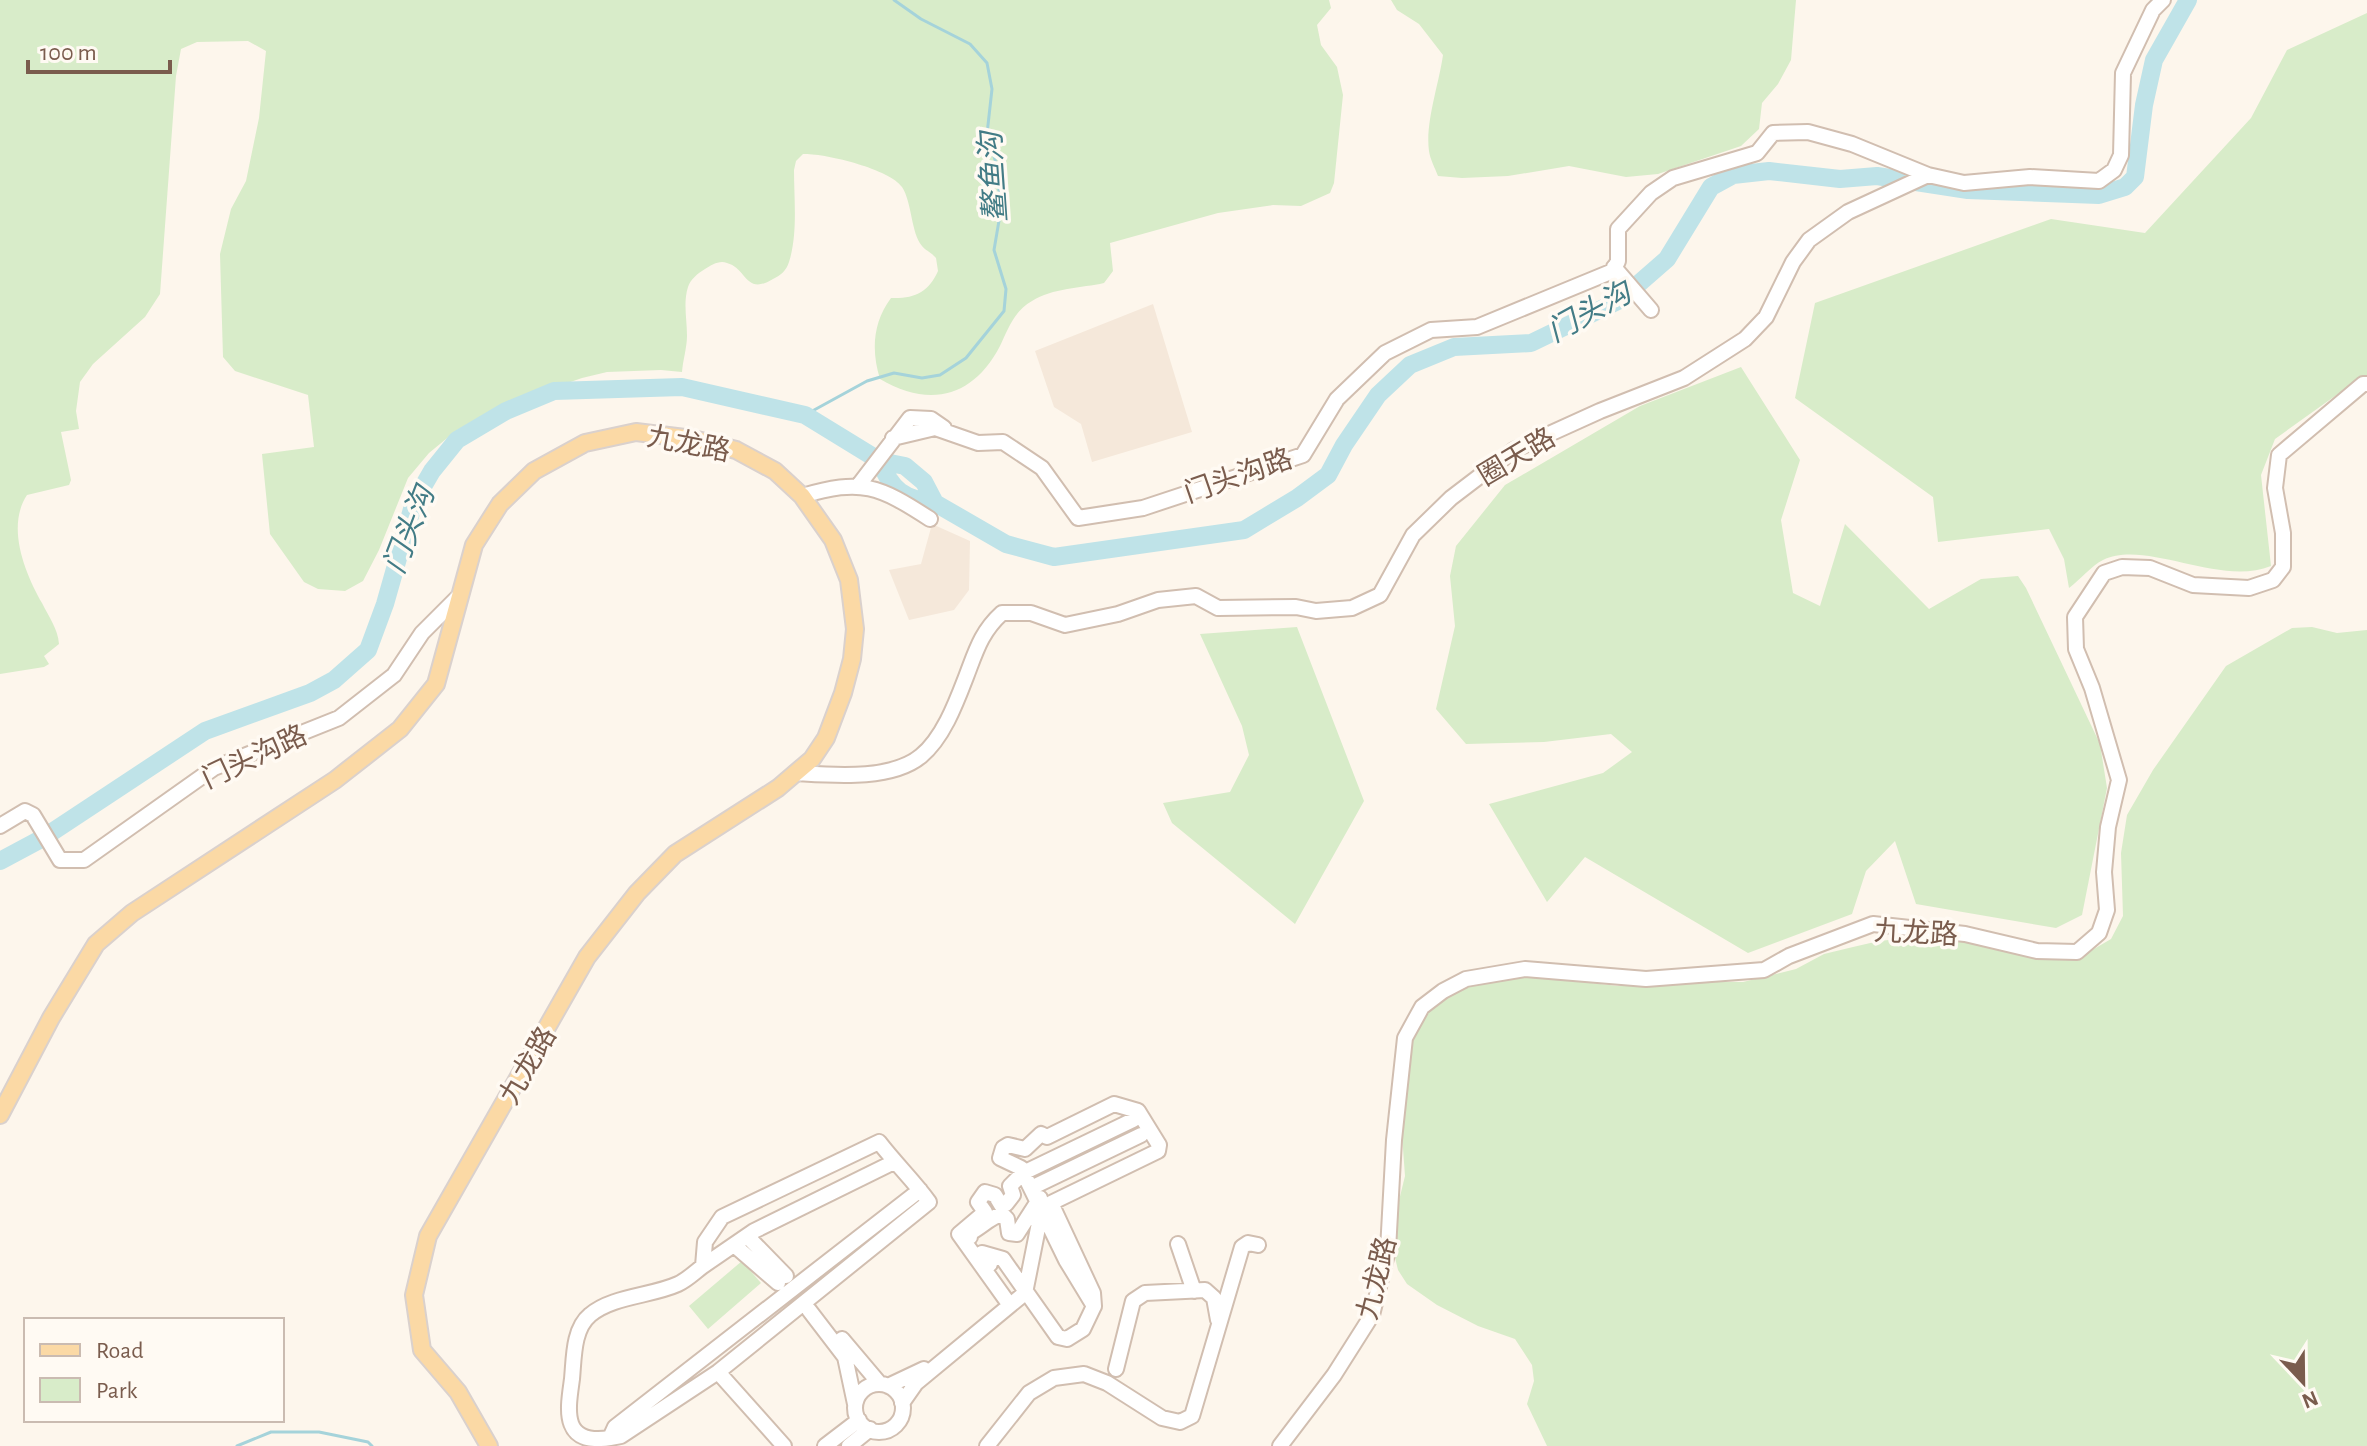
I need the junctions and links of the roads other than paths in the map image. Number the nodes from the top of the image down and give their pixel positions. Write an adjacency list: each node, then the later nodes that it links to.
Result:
1 (2163, 0): 2 (street)
2 (1927, 175): 3 (street); 10 (street, 圈天路)
3 (1614, 267): 4 (street); 6 (street, 门头沟路)
4 (1651, 310)
5 (2367, 384): 39 (street, 九龙路)
6 (858, 485): 7 (street); 8 (street)
7 (802, 496): 9 (main road, 九龙路); 10 (main road, 九龙路)
8 (930, 519)
9 (459, 596): 11 (street, 门头沟路); 13 (main road, 九龙路)
10 (795, 773): 34 (main road, 九龙路)
11 (0, 826)
12 (1130, 1114): 14 (street); 16 (street); 16 (street)
13 (0, 1115)
14 (1148, 1141): 18 (street); 18 (street)
15 (894, 1162): 17 (street); 19 (street); 22 (street)
16 (1023, 1173): 18 (street); 25 (street)
17 (920, 1190): 29 (street); 33 (street)
18 (1040, 1199): 25 (street); 25 (street); 25 (street)
19 (741, 1240): 22 (street); 23 (street)
20 (1178, 1244): 24 (street)
21 (1258, 1245): 26 (street)
22 (703, 1266): 33 (street)
23 (782, 1280)
24 (1194, 1291): 26 (street); 28 (street)
25 (1016, 1299): 27 (street)
26 (1219, 1325): 38 (street)
27 (940, 1362): 30 (street); 31 (street)
28 (1116, 1369)
29 (718, 1372): 33 (street); 35 (street)
30 (884, 1385): 31 (street); 32 (street); 32 (street)
31 (902, 1403): 32 (street)
32 (861, 1418): 36 (street); 37 (street)
33 (610, 1438)
34 (489, 1446)
35 (784, 1446)
36 (825, 1446)
37 (849, 1446)
38 (987, 1446)
39 (1280, 1446)

